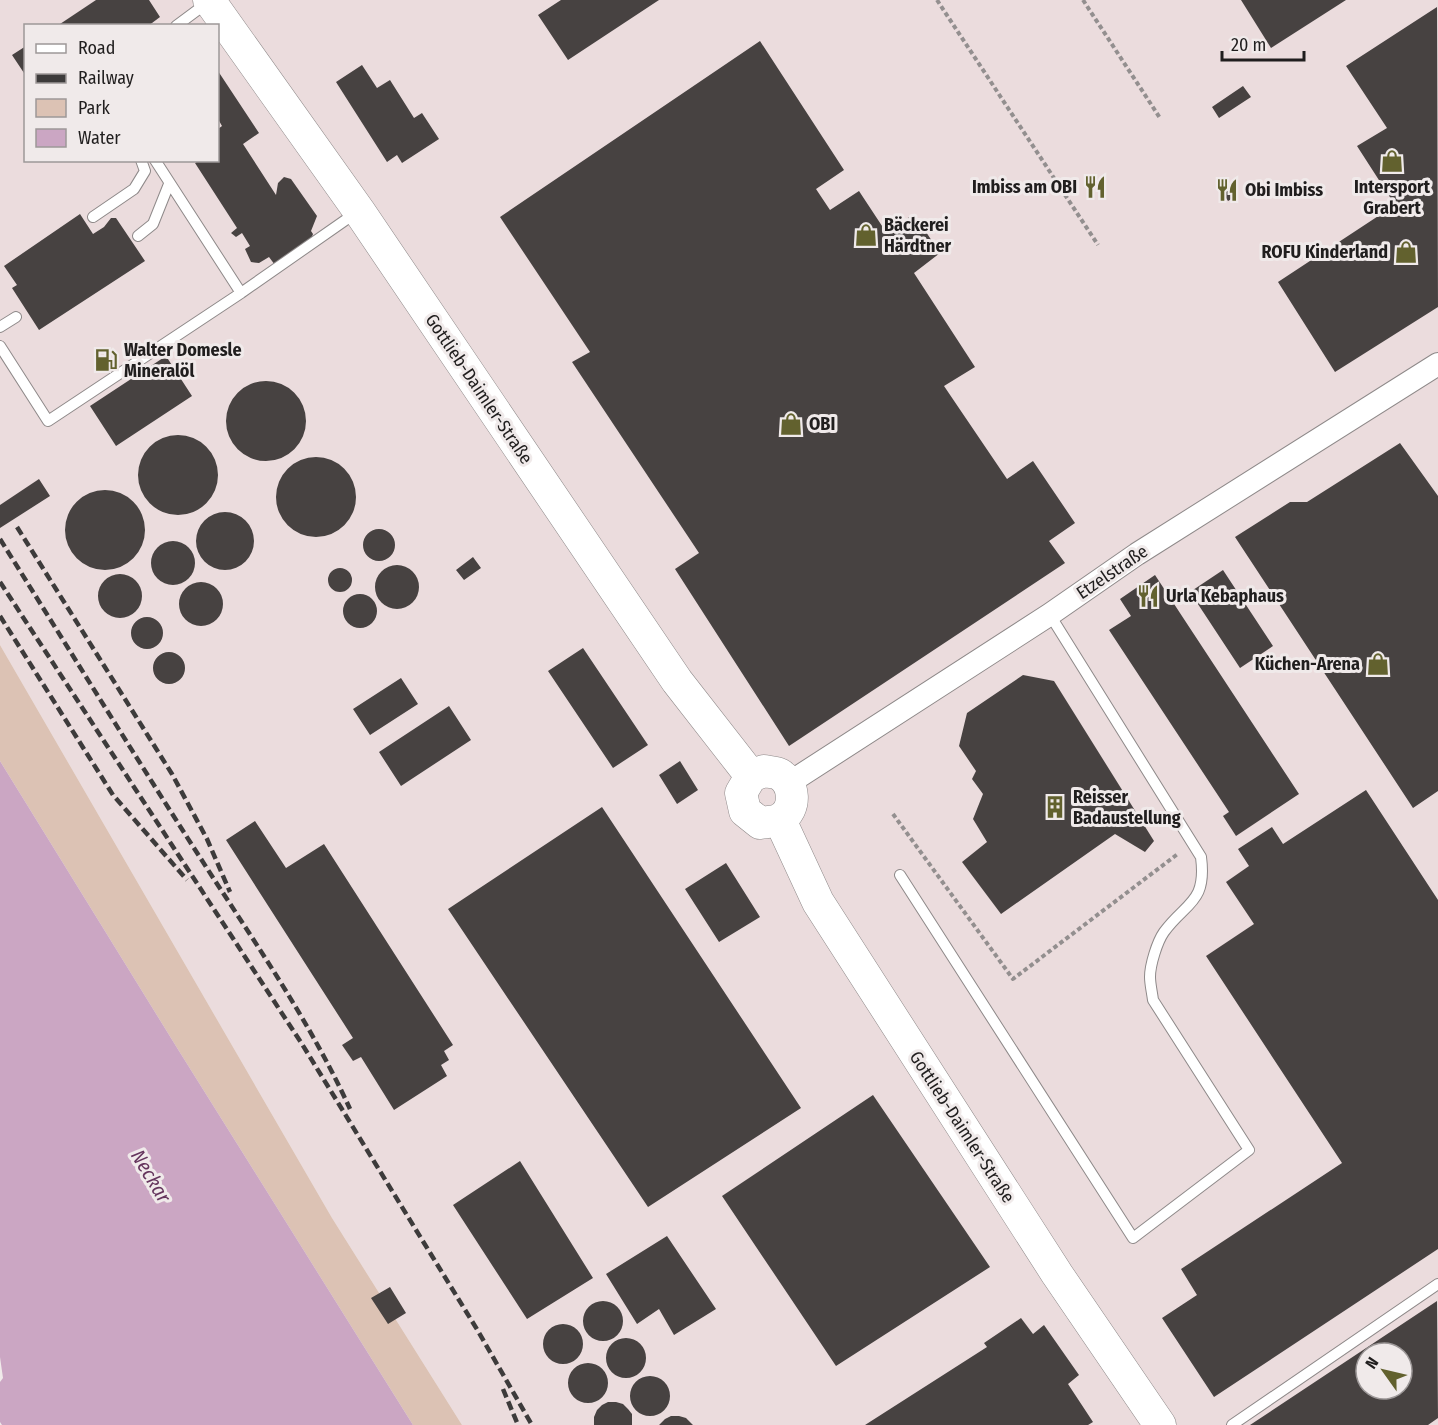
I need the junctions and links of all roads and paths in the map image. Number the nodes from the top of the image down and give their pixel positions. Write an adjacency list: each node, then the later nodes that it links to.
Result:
1 (210, 0): 4 (lane); 9 (street, Gottlieb-Daimler-Straße)
2 (937, 0): 12 (path)
3 (1083, 0): 5 (path)
4 (179, 24)
5 (1161, 118)
6 (142, 162): 10 (lane)
7 (156, 162): 8 (lane)
8 (170, 184): 11 (lane); 13 (lane)
9 (359, 211): 13 (lane); 19 (street, Gottlieb-Daimler-Straße)
10 (93, 217)
11 (138, 236)
12 (1098, 245)
13 (242, 293): 16 (lane)
14 (16, 317): 15 (lane)
15 (0, 327)
16 (0, 346)
17 (1438, 364): 18 (street, Etzelstraße)
18 (1050, 615): 20 (street, Etzelstraße); 23 (lane)
19 (751, 776): 20 (street); 22 (street)
20 (789, 783): 22 (street)
21 (893, 814): 23 (path)
22 (780, 820): 26 (street, Gottlieb-Daimler-Straße)
23 (1192, 843): 24 (lane)
24 (900, 875)
25 (1438, 1284): 27 (lane)
26 (1160, 1425)
27 (1232, 1425)

